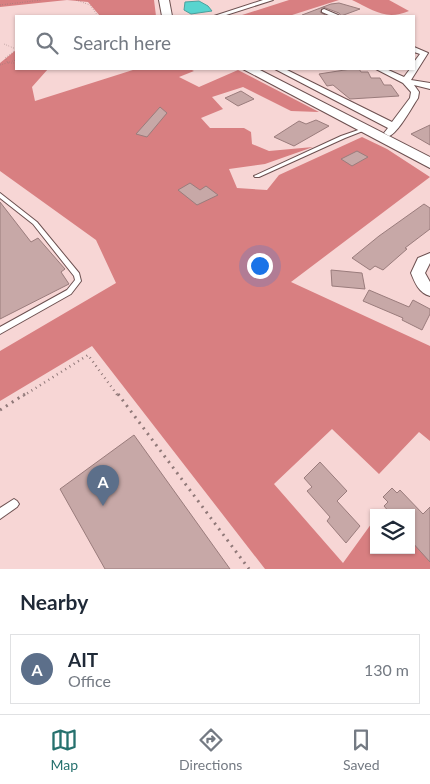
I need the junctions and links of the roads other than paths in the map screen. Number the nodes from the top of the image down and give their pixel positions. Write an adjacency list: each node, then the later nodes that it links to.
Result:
1 (164, 0): 4 (street)
2 (270, 0): 5 (street)
3 (324, 11): 6 (street)
4 (167, 15)
5 (220, 15)
6 (334, 15)
7 (427, 50): 8 (street)
8 (415, 68)
9 (252, 70): 16 (street)
10 (281, 70): 15 (street)
11 (382, 70): 13 (street)
12 (413, 70): 13 (street)
13 (406, 80): 14 (street); 15 (street)
14 (430, 86)
15 (394, 127): 17 (street)
16 (366, 130): 17 (street); 19 (lane)
17 (384, 139): 18 (street)
18 (430, 163)
19 (257, 176)
20 (0, 195): 23 (lane)
21 (430, 258): 22 (street)
22 (430, 291)
23 (0, 331)
24 (14, 504): 25 (lane)
25 (0, 514)

